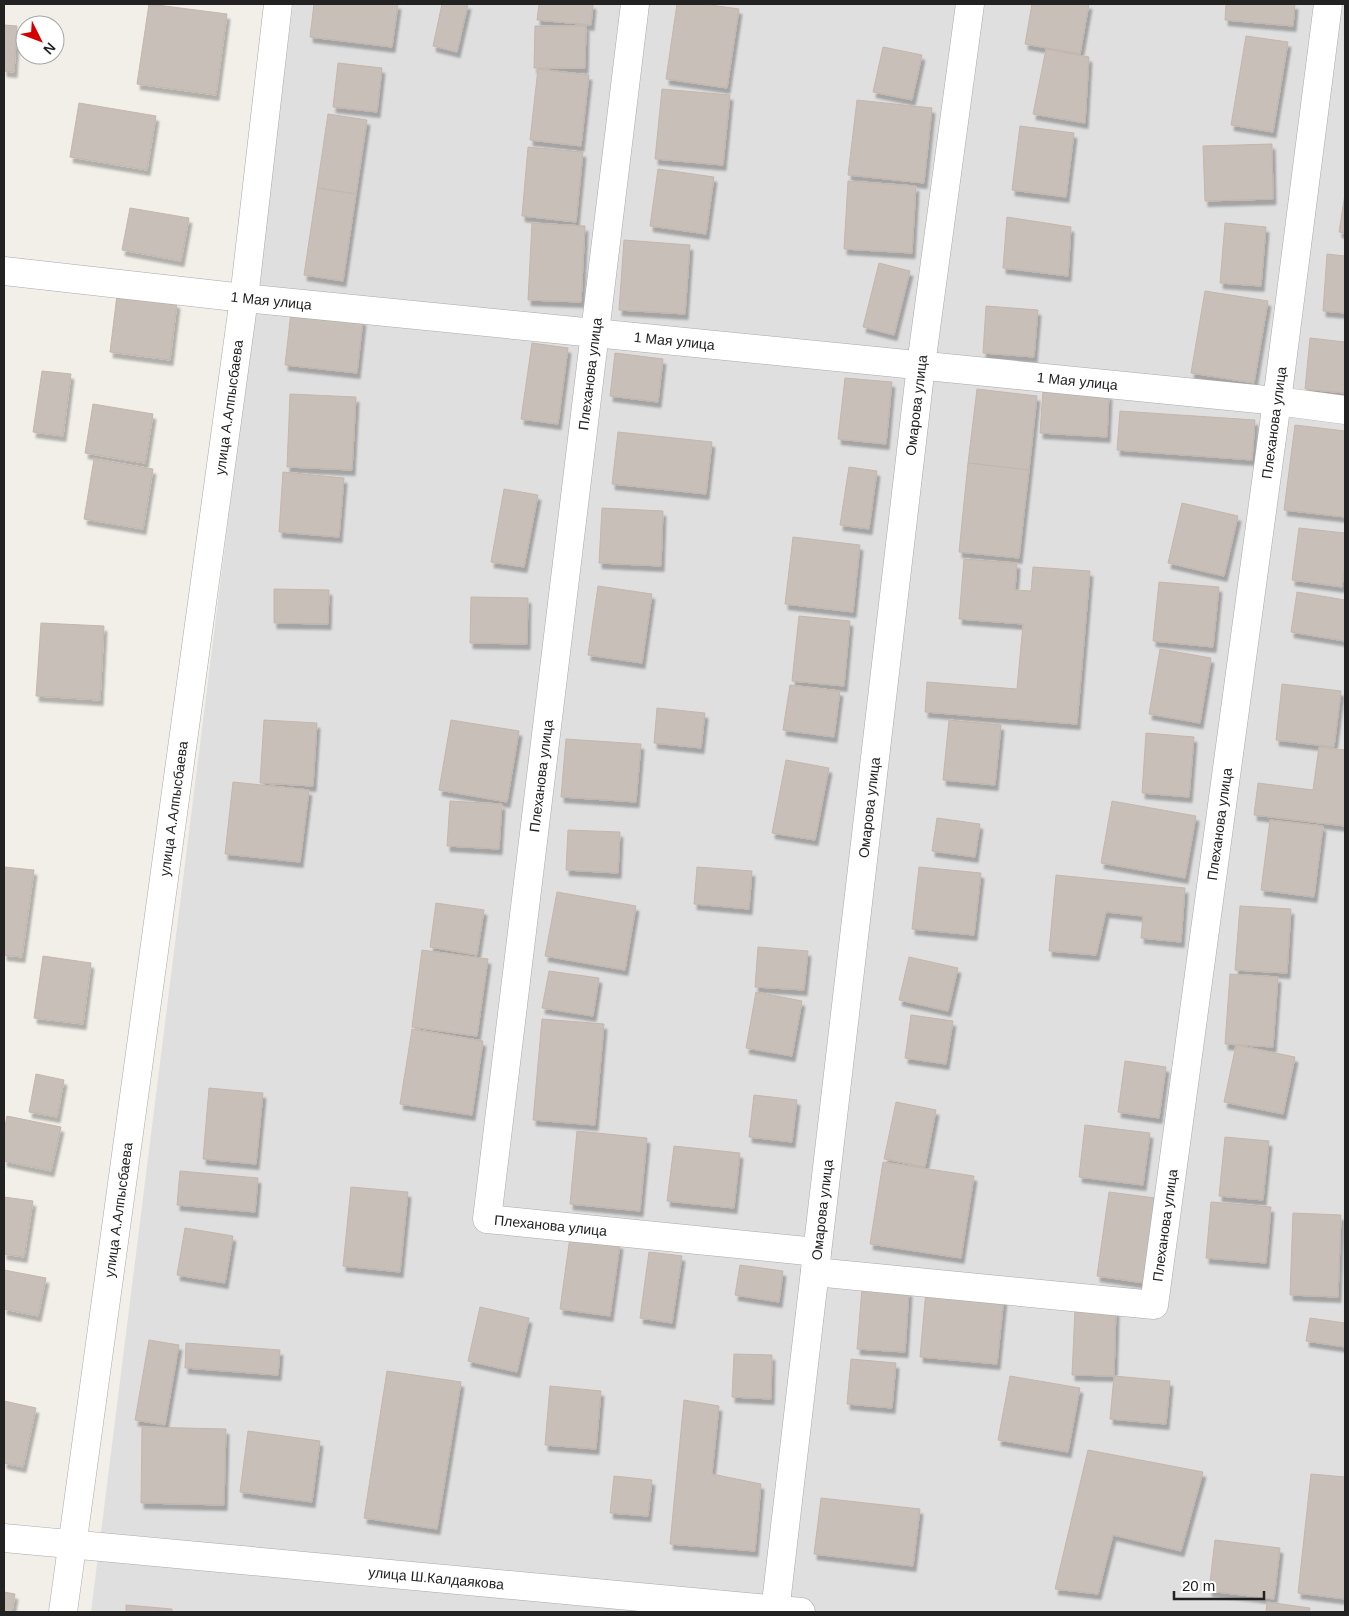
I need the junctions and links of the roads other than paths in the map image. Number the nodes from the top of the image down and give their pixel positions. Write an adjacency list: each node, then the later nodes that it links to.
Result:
1 (278, 4): 6 (street, улица А.Алпысбаева)
2 (635, 4): 7 (street, Плеханова улица)
3 (970, 4): 8 (street, Омарова улица)
4 (1328, 4): 9 (street, Плеханова улица)
5 (4, 271): 6 (street, 1 Мая улица)
6 (244, 298): 7 (street, 1 Мая улица); 13 (street, улица А.Алпысбаева)
7 (595, 333): 8 (street, 1 Мая улица); 11 (street, Плеханова улица)
8 (922, 365): 9 (street, 1 Мая улица); 11 (street, Омарова улица)
9 (1277, 401): 10 (street, 1 Мая улица); 11 (street, Плеханова улица)
10 (1345, 410)
11 (816, 1262): 14 (street, Омарова улица)
12 (4, 1538): 13 (street, улица Ш.Калдаякова)
13 (72, 1545): 14 (street, улица Ш.Калдаякова); 15 (street, улица А.Алпысбаева)
14 (783, 1611)
15 (63, 1612)

